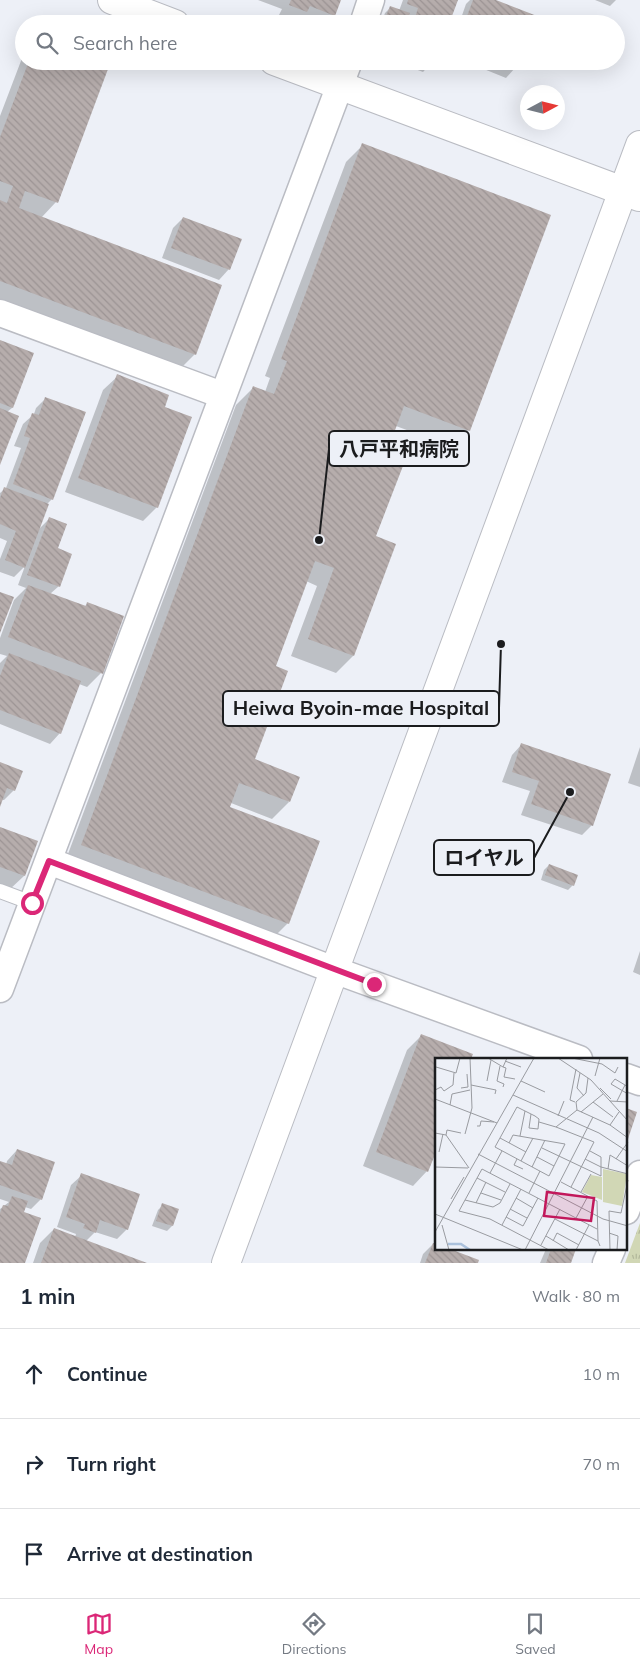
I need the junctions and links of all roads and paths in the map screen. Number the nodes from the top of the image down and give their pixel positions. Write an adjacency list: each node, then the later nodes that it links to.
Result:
1 (112, 0): 3 (street)
2 (371, 0): 4 (street)
3 (151, 15)
4 (366, 15)
5 (322, 70): 6 (street)
6 (344, 74): 8 (street); 10 (street)
7 (640, 145): 8 (street)
8 (631, 194): 14 (street)
9 (0, 314): 10 (street)
10 (222, 396): 11 (street)
11 (49, 861): 13 (street); 14 (street)
12 (0, 891): 13 (lane)
13 (32, 903): 15 (street)
14 (334, 970): 16 (street); 22 (street)
15 (0, 989)
16 (575, 1058)
17 (628, 1078): 18 (street)
18 (640, 1082)
19 (640, 1174): 20 (street)
20 (628, 1206)
21 (612, 1250): 23 (street)
22 (226, 1263)
23 (606, 1263)

